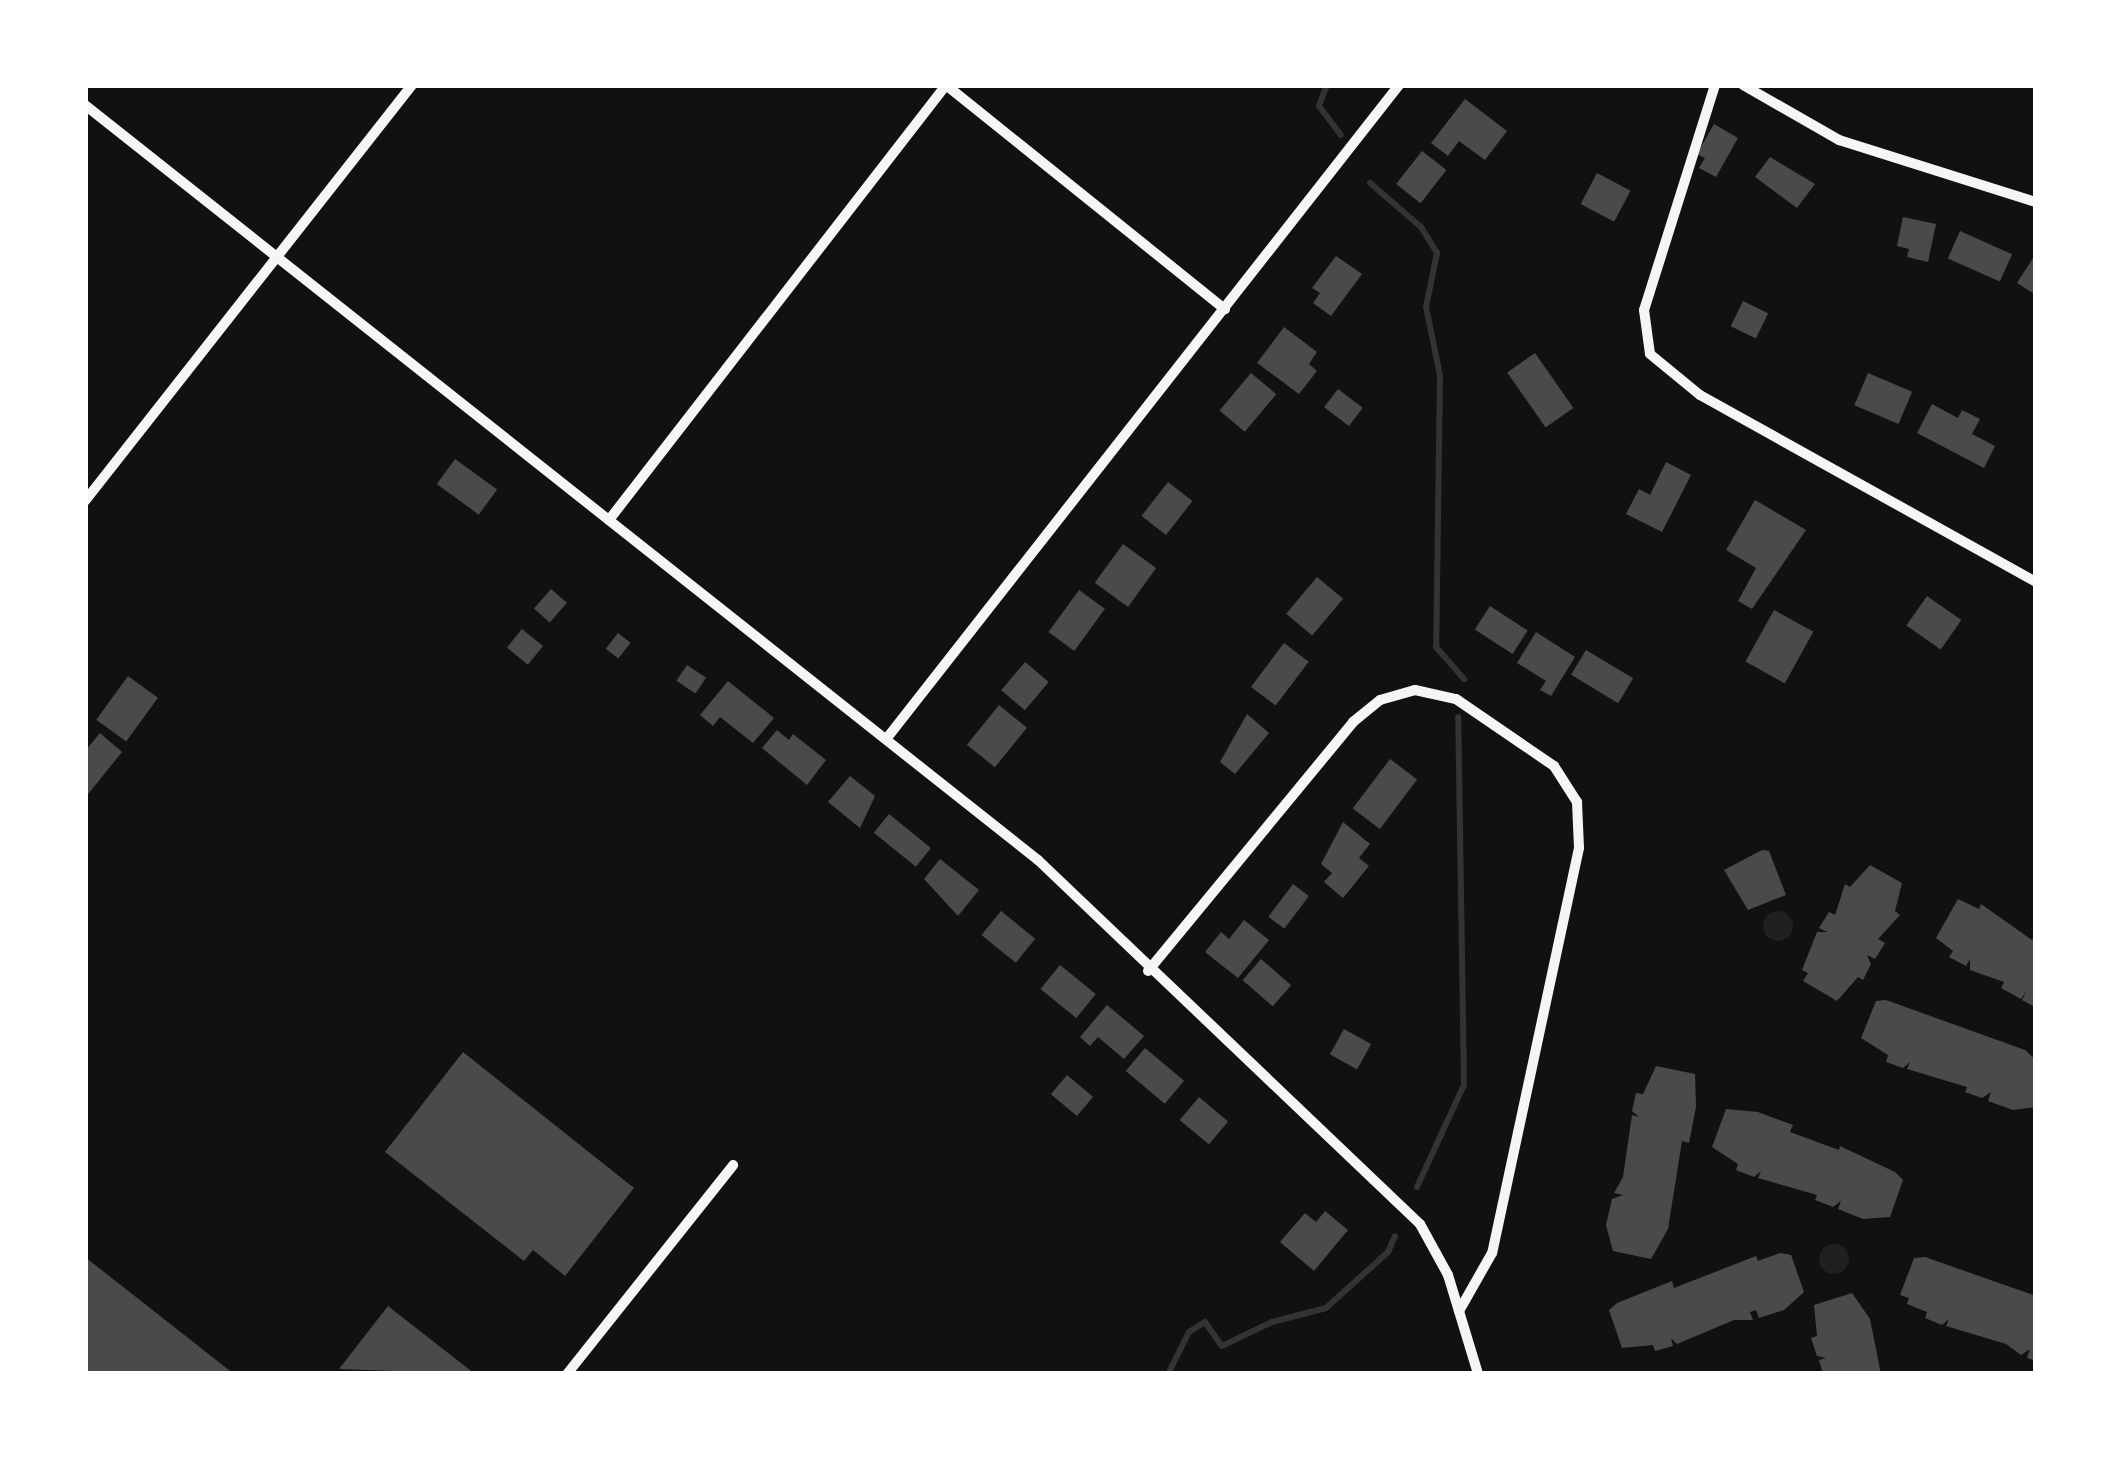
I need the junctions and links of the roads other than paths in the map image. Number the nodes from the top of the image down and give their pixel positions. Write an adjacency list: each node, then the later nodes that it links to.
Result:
1 (412, 85): 8 (street)
2 (946, 85): 9 (street); 11 (street)
3 (1399, 85): 9 (street)
4 (1715, 85): 12 (street)
5 (1743, 85): 7 (street)
6 (85, 105): 8 (street)
7 (2036, 202)
8 (278, 258): 10 (street); 11 (street)
9 (1225, 309): 13 (street)
10 (85, 501)
11 (609, 520): 13 (street)
12 (2036, 582)
13 (887, 738): 14 (street)
14 (1148, 971): 16 (street); 16 (street)
15 (733, 1165): 17 (street)
16 (1459, 1310): 18 (street)
17 (567, 1374)
18 (1478, 1374)

